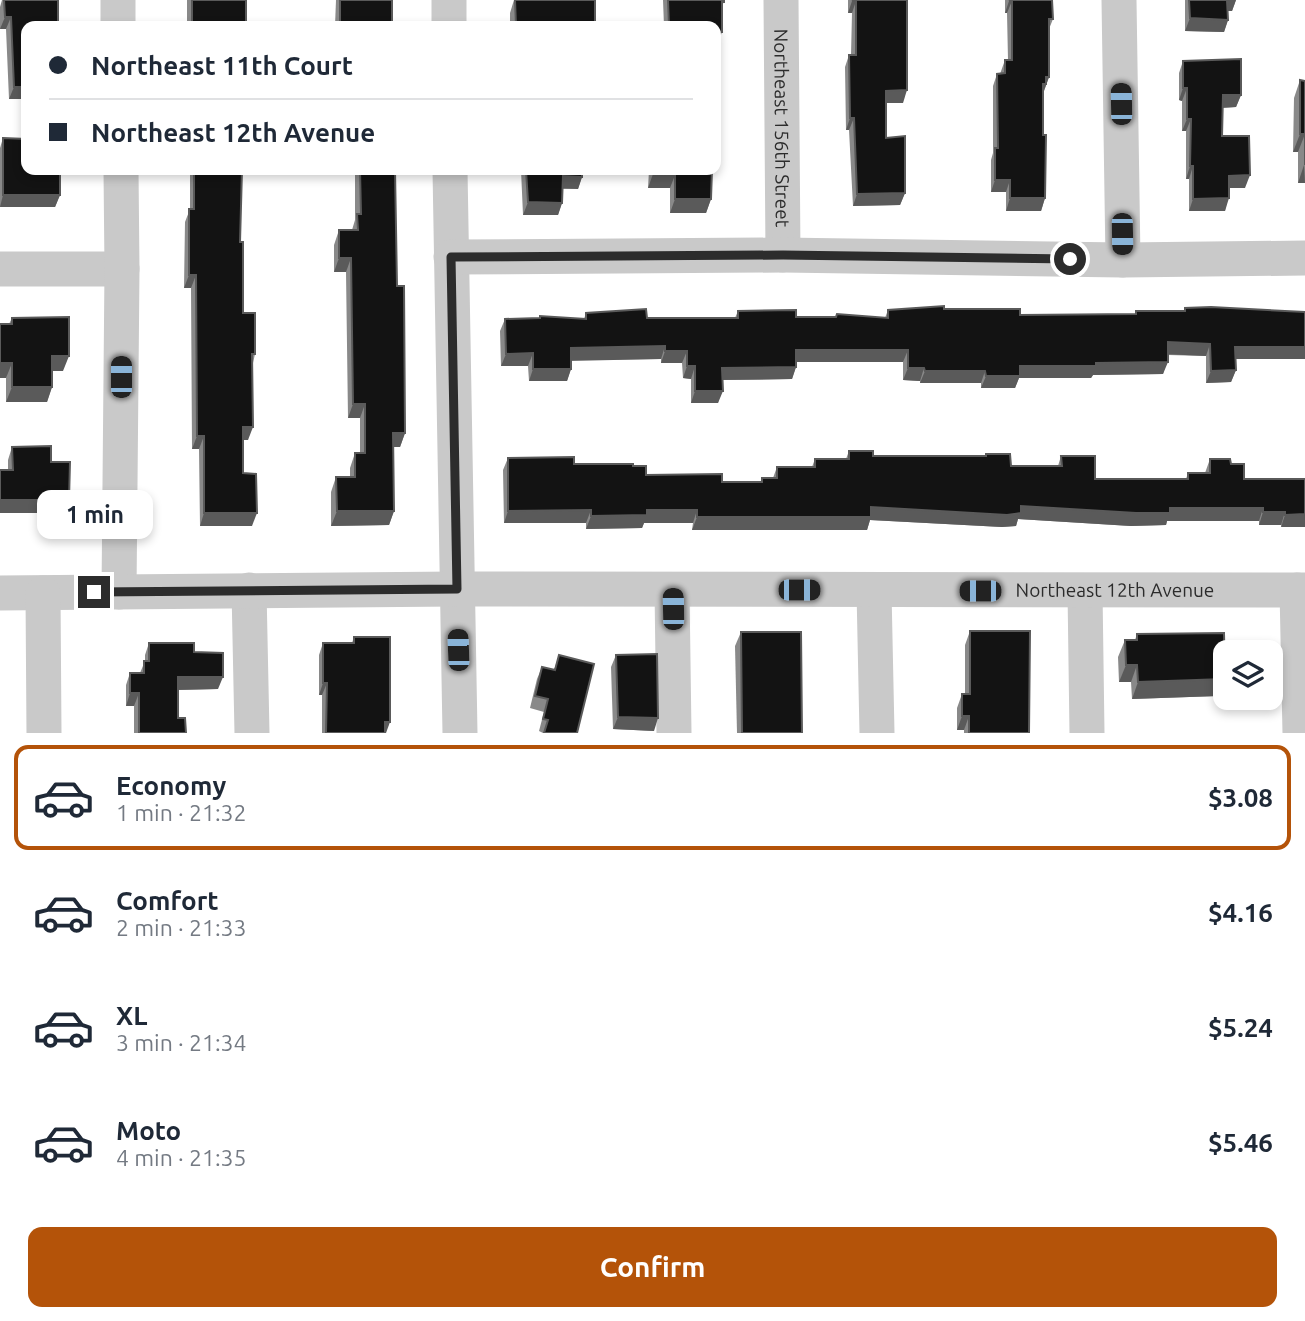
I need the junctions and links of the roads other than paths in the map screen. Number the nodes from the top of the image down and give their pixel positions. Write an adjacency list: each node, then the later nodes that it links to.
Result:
1 (118, 0): 5 (street)
2 (449, 0): 6 (street)
3 (780, 0): 9 (street, Northeast 156th Street)
4 (1119, 0): 12 (street)
5 (118, 21)
6 (449, 21)
7 (121, 175): 14 (street)
8 (450, 175): 10 (street)
9 (783, 255): 10 (street); 12 (street)
10 (451, 257): 15 (street)
11 (1305, 258): 12 (street)
12 (1123, 260)
13 (0, 269): 14 (street)
14 (122, 269): 21 (street)
15 (457, 589): 16 (street, Northeast 12th Avenue); 17 (street, Northeast 12th Avenue); 26 (street)
16 (249, 590): 21 (street, Northeast 12th Avenue); 25 (street)
17 (672, 590): 19 (street, Northeast 12th Avenue); 27 (street)
18 (1301, 590): 20 (street, Northeast 12th Avenue); 30 (street)
19 (874, 591): 20 (street, Northeast 12th Avenue); 28 (street)
20 (1085, 591): 29 (street)
21 (119, 592): 23 (street, Northeast 12th Avenue)
22 (0, 593): 23 (street, Northeast 12th Avenue)
23 (43, 593): 24 (street)
24 (44, 733)
25 (252, 733)
26 (460, 733)
27 (674, 733)
28 (877, 733)
29 (1087, 733)
30 (1300, 733)

